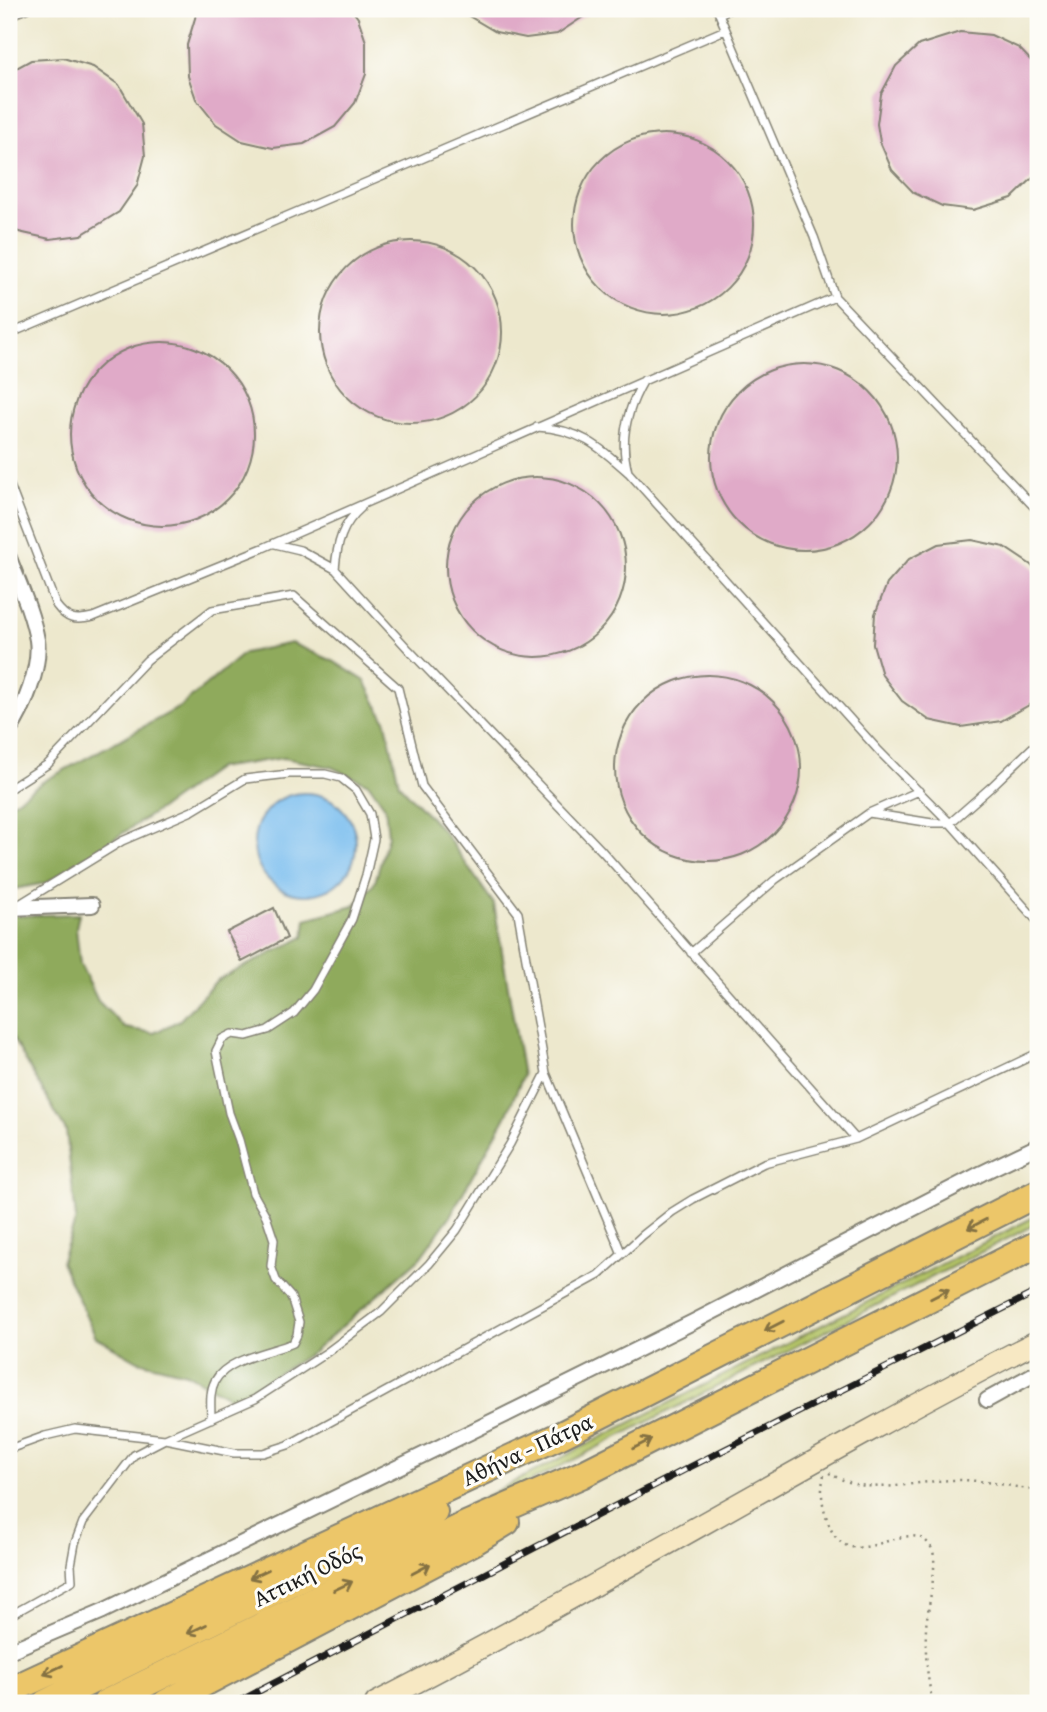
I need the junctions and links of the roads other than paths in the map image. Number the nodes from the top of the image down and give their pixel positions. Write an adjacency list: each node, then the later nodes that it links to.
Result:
1 (26, 9): 4 (lane)
2 (730, 9): 3 (lane)
3 (718, 11): 5 (lane)
4 (9, 16)
5 (725, 30): 6 (lane); 7 (lane)
6 (835, 297): 8 (lane); 13 (lane)
7 (9, 334)
8 (645, 380): 9 (lane); 10 (lane)
9 (535, 427): 10 (lane); 12 (lane)
10 (629, 473): 20 (lane)
11 (9, 483): 14 (lane)
12 (369, 501): 14 (lane); 16 (lane)
13 (1038, 512)
14 (271, 544): 16 (lane)
15 (9, 558): 17 (street)
16 (335, 569): 26 (lane)
17 (9, 732)
18 (1038, 742): 22 (lane)
19 (9, 789): 28 (lane)
20 (919, 791): 21 (lane); 22 (lane)
21 (869, 813): 22 (lane); 26 (lane)
22 (950, 823): 25 (lane)
23 (92, 905): 24 (street)
24 (11, 908): 37 (lane)
25 (1038, 922)
26 (691, 953): 29 (lane)
27 (1038, 1053): 29 (lane)
28 (546, 1073): 33 (lane); 37 (lane)
29 (856, 1139): 33 (lane)
30 (1038, 1146): 43 (street)
31 (1038, 1193): 38 (highway, Αθήνα - Πάτρα, one-way to 38)
32 (1038, 1244): 41 (highway, Αθήνα - Πάτρα, one-way to 32)
33 (622, 1254): 39 (lane)
34 (1038, 1341): 48 (street)
35 (1038, 1372): 36 (street)
36 (987, 1400)
37 (211, 1419): 39 (lane)
38 (561, 1435): 44 (highway, Αθήνα - Πάτρα, one-way to 44); 45 (highway, Αττική Οδός, one-way to 45)
39 (164, 1439): 40 (lane); 42 (lane)
40 (9, 1448)
41 (581, 1475): 46 (highway, Αθήνα - Πάτρα, one-way to 41); 47 (highway, Αττική Οδός, one-way to 41)
42 (9, 1616)
43 (9, 1651)
44 (9, 1691)
45 (46, 1703)
46 (106, 1703)
47 (166, 1703)
48 (376, 1703)

